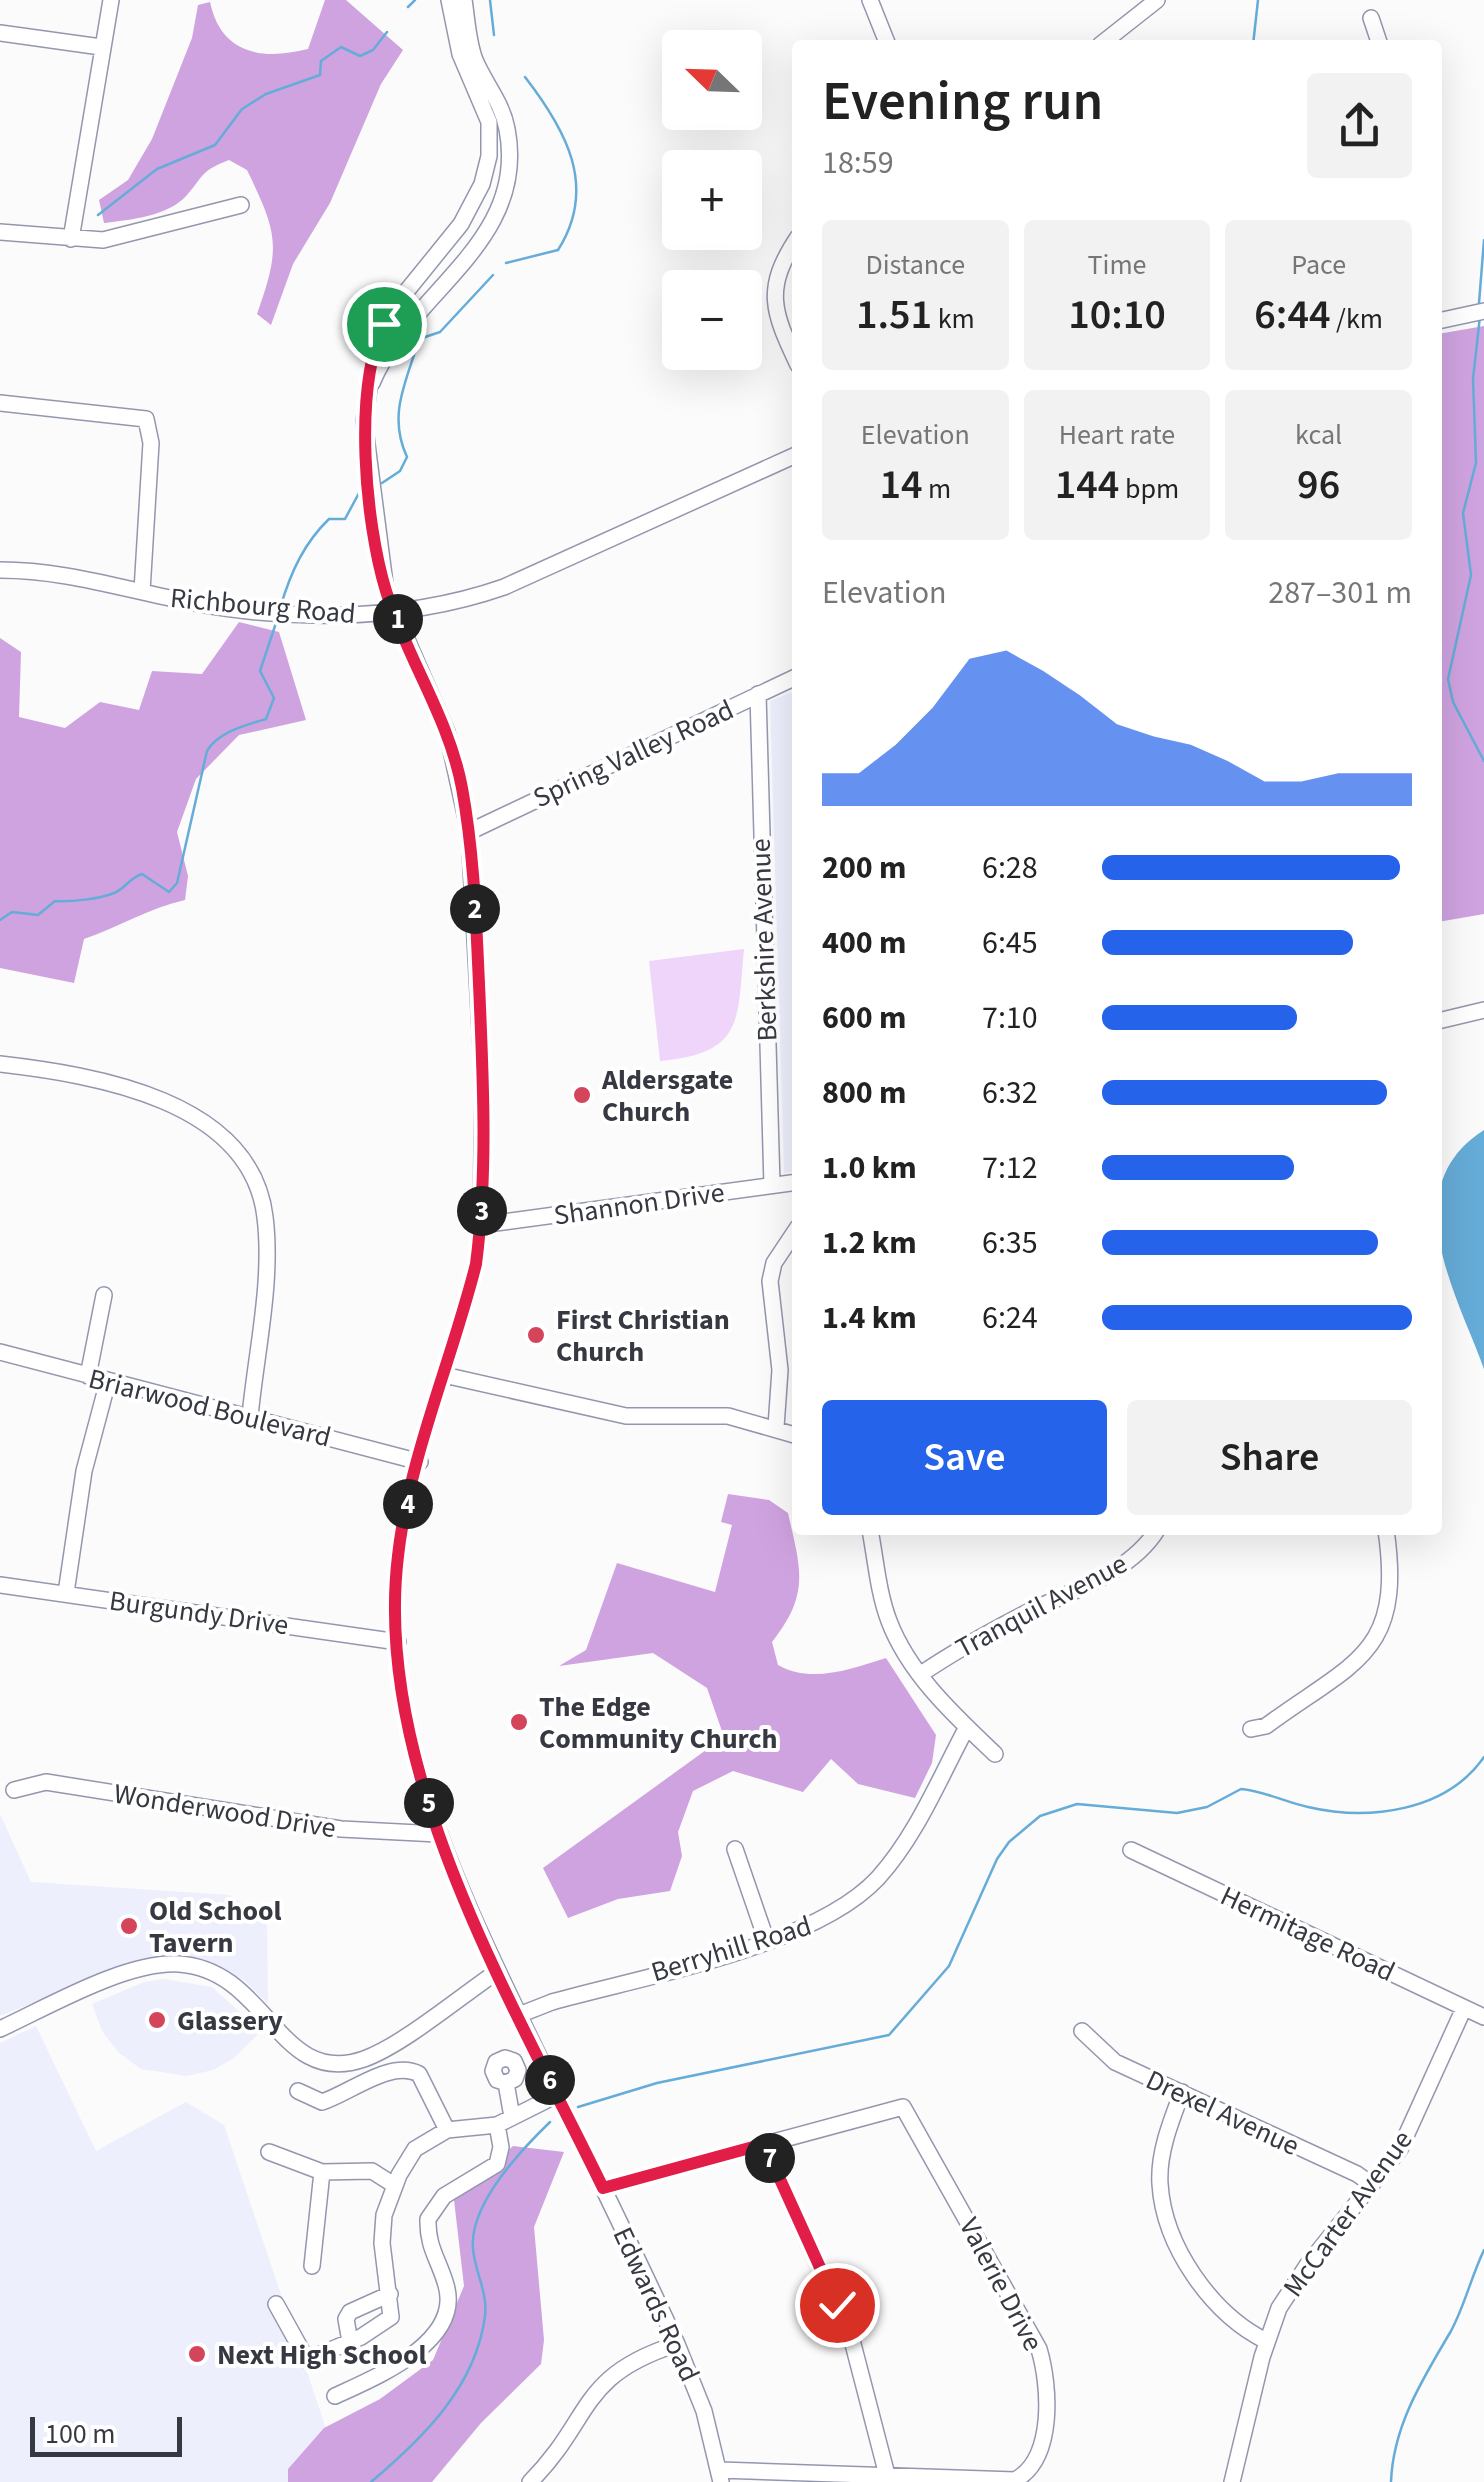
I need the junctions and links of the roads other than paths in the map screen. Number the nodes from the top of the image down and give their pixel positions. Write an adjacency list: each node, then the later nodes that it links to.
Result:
1 (111, 0): 11 (street)
2 (448, 0): 19 (street, Edwards Road)
3 (464, 0): 19 (street, Edwards Road)
4 (870, 0): 8 (street)
5 (1157, 0): 9 (street)
6 (1371, 18): 10 (street)
7 (0, 33): 11 (street)
8 (886, 40)
9 (1106, 40)
10 (1378, 40)
11 (101, 48): 14 (street)
12 (242, 205): 14 (street)
13 (0, 232): 14 (street)
14 (71, 239)
15 (792, 247): 18 (street)
16 (1480, 312): 17 (street)
17 (1442, 320)
18 (792, 352)
19 (368, 396): 24 (street, Edwards Road)
20 (0, 404): 23 (street)
21 (792, 457): 24 (street, Richbourg Road)
22 (0, 570): 23 (street, Richbourg Road)
23 (142, 591): 24 (street, Richbourg Road)
24 (394, 611): 27 (street, Edwards Road)
25 (792, 679): 26 (street, Spring Valley Road)
26 (758, 694): 27 (street, Spring Valley Road); 32 (street, Berkshire Avenue)
27 (469, 832): 33 (street, Edwards Road)
28 (1484, 1010): 29 (street)
29 (1442, 1020)
30 (0, 1064): 40 (street)
31 (792, 1182): 32 (street, Shannon Drive)
32 (772, 1184): 33 (street, Shannon Drive)
33 (481, 1225): 37 (street, Edwards Road)
34 (792, 1236): 41 (street)
35 (104, 1295): 38 (street)
36 (0, 1352): 38 (street, Briarwood Boulevard)
37 (444, 1375): 41 (street); 43 (street, Edwards Road)
38 (88, 1376): 39 (street, Briarwood Boulevard)
39 (108, 1381): 40 (street, Briarwood Boulevard); 48 (street)
40 (250, 1416): 43 (street, Briarwood Boulevard)
41 (776, 1426): 42 (street)
42 (792, 1433)
43 (420, 1462): 49 (street, Edwards Road)
44 (871, 1535): 50 (street)
45 (1152, 1535): 50 (street, Tranquil Avenue)
46 (1386, 1535): 52 (street)
47 (0, 1585): 48 (street, Burgundy Drive)
48 (66, 1593): 49 (street, Burgundy Drive)
49 (398, 1642): 55 (street, Edwards Road)
50 (921, 1674): 51 (street)
51 (967, 1726): 53 (street); 58 (street, Berryhill Road)
52 (1251, 1729)
53 (994, 1754)
54 (14, 1790): 55 (street, Wonderwood Drive)
55 (438, 1834): 59 (street, Edwards Road)
56 (735, 1849): 58 (street)
57 (1130, 1850): 60 (street, Hermitage Road)
58 (767, 1942): 61 (street, Berryhill Road)
59 (498, 1972): 61 (street, Edwards Road); 63 (street)
60 (1464, 2008): 62 (street, Hermitage Road); 74 (street, McCarter Avenue)
61 (519, 2016): 68 (street, Edwards Road)
62 (1484, 2017)
63 (0, 2029)
64 (1082, 2032): 67 (street, Drexel Avenue)
65 (506, 2083): 69 (street)
66 (298, 2090): 70 (street)
67 (1182, 2092): 74 (street, Drexel Avenue); 80 (street)
68 (557, 2094): 69 (street); 76 (street, Edwards Road)
69 (504, 2121): 70 (street); 83 (street)
70 (447, 2130): 75 (street)
71 (764, 2144): 76 (street, Valerie Drive); 85 (street); 85 (street, Valerie Drive)
72 (268, 2152): 73 (street)
73 (322, 2172): 75 (street); 77 (street)
74 (1370, 2184): 80 (street, McCarter Avenue)
75 (394, 2185): 78 (street)
76 (603, 2188): 82 (street, Edwards Road)
77 (312, 2266)
78 (390, 2294): 81 (street); 81 (street)
79 (276, 2304): 81 (street)
80 (1266, 2341): 87 (street, McCarter Avenue)
81 (350, 2342)
82 (677, 2344): 84 (street, Edwards Road); 86 (street)
83 (335, 2396)
84 (720, 2476): 85 (street, Valerie Drive)
85 (887, 2476)
86 (530, 2482)
87 (1232, 2482)

